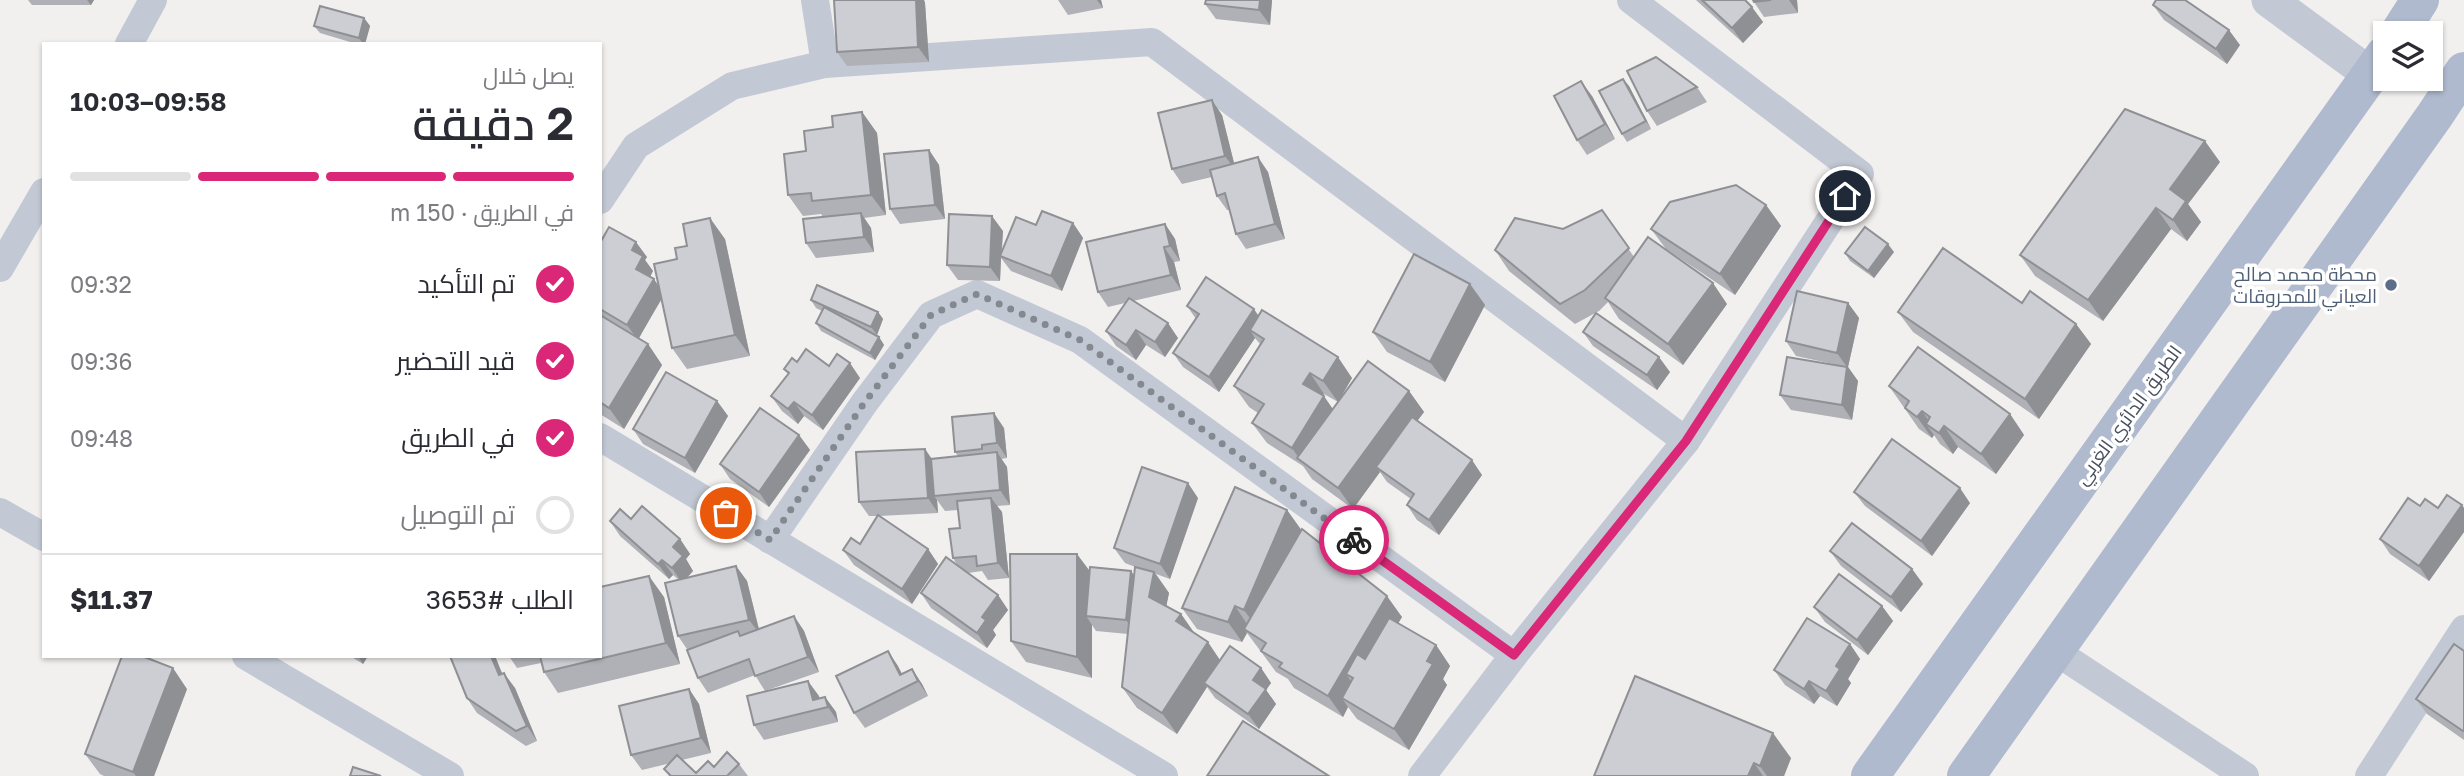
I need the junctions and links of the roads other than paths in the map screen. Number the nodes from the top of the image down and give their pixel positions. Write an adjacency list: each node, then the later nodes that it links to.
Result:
1 (153, 0): 7 (street)
2 (815, 0): 9 (street)
3 (1631, 0): 16 (street)
4 (2269, 0): 8 (street)
5 (2420, 0): 6 (main road)
6 (2407, 21)
7 (130, 42)
8 (2373, 61)
9 (825, 64): 13 (street); 16 (street)
10 (2373, 71): 28 (main road, الطريق الدائري الغربي)
11 (2464, 71): 21 (main road)
12 (42, 195): 14 (street)
13 (602, 197)
14 (0, 268)
15 (602, 438): 19 (street)
16 (1686, 441): 22 (street)
17 (0, 512): 18 (street)
18 (42, 536)
19 (770, 540): 22 (street); 26 (street)
20 (2464, 629): 31 (street)
21 (2055, 651): 29 (main road); 30 (street)
22 (1514, 655): 27 (street)
23 (254, 658): 24 (street)
24 (276, 664): 25 (street)
25 (450, 776)
26 (1164, 776)
27 (1422, 776)
28 (1870, 776)
29 (1966, 776)
30 (2245, 776)
31 (2369, 776)

